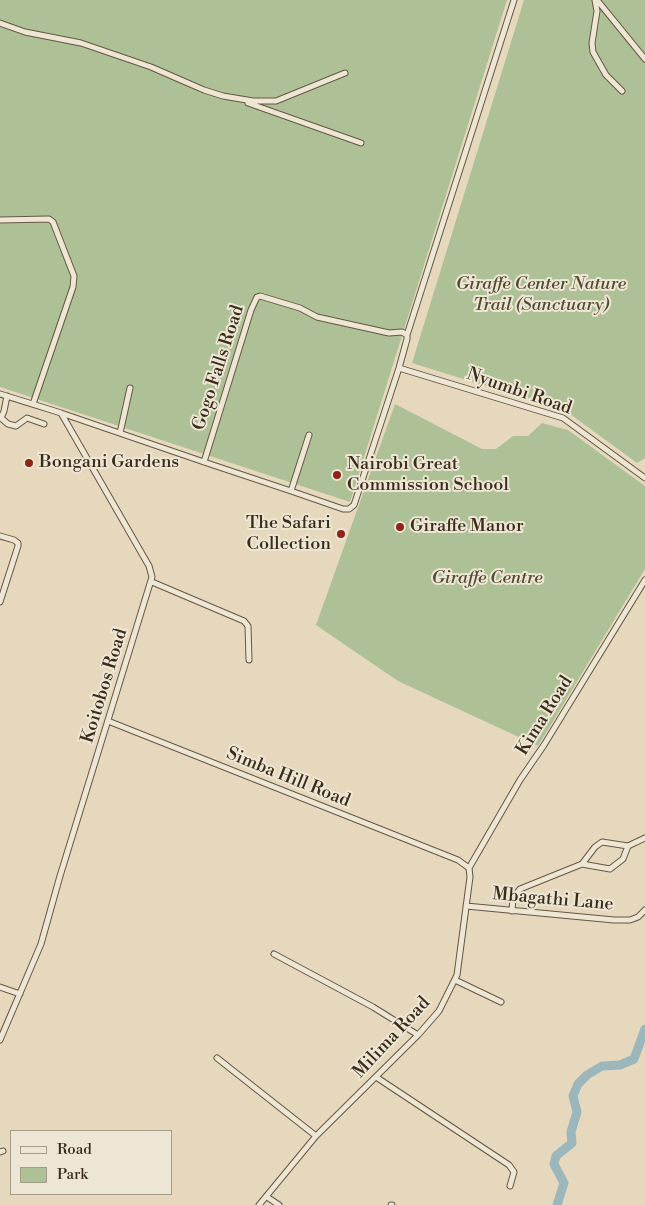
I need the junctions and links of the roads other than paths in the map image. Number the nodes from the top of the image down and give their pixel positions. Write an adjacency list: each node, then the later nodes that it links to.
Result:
1 (514, 0): 10 (street)
2 (596, 0): 4 (street); 6 (street)
3 (0, 23): 7 (street)
4 (645, 59)
5 (345, 73): 7 (street)
6 (622, 91)
7 (236, 98): 8 (street)
8 (361, 143)
9 (0, 220): 15 (street)
10 (407, 335): 11 (street); 20 (street, Gogo Falls Road)
11 (399, 368): 21 (street, Nyumbi Road); 22 (street)
12 (130, 388): 18 (street)
13 (0, 394): 14 (street)
14 (7, 396): 15 (street); 17 (street)
15 (33, 404): 16 (street)
16 (61, 413): 18 (street); 25 (street)
17 (44, 424)
18 (120, 433): 20 (street)
19 (309, 435): 22 (street)
20 (204, 462): 22 (street)
21 (645, 478)
22 (291, 491)
23 (0, 536): 26 (street)
24 (645, 580): 32 (street, Kima Road)
25 (152, 582): 27 (street); 28 (street, Koitobos Road)
26 (0, 602)
27 (250, 660)
28 (108, 721): 32 (street, Simba Hill Road); 39 (street, Koitobos Road)
29 (645, 838): 30 (street)
30 (628, 846): 31 (street); 31 (street)
31 (582, 864): 35 (street)
32 (469, 868): 33 (street, Milima Road)
33 (466, 906): 35 (street, Mbagathi Lane); 37 (street, Milima Road)
34 (645, 910): 35 (street, Mbagathi Lane)
35 (512, 911)
36 (274, 954): 41 (street)
37 (455, 980): 40 (street); 41 (street, Milima Road)
38 (0, 987): 39 (street)
39 (20, 994): 42 (street, Koitobos Road)
40 (501, 1002)
41 (418, 1035): 44 (street, Milima Road)
42 (0, 1040)
43 (217, 1058): 45 (street)
44 (376, 1077): 45 (street, Milima Road); 46 (street)
45 (316, 1136): 47 (street, Milima Road)
46 (510, 1186)
47 (267, 1197): 48 (street, Milima Road); 49 (street)
48 (259, 1205)
49 (279, 1205)

